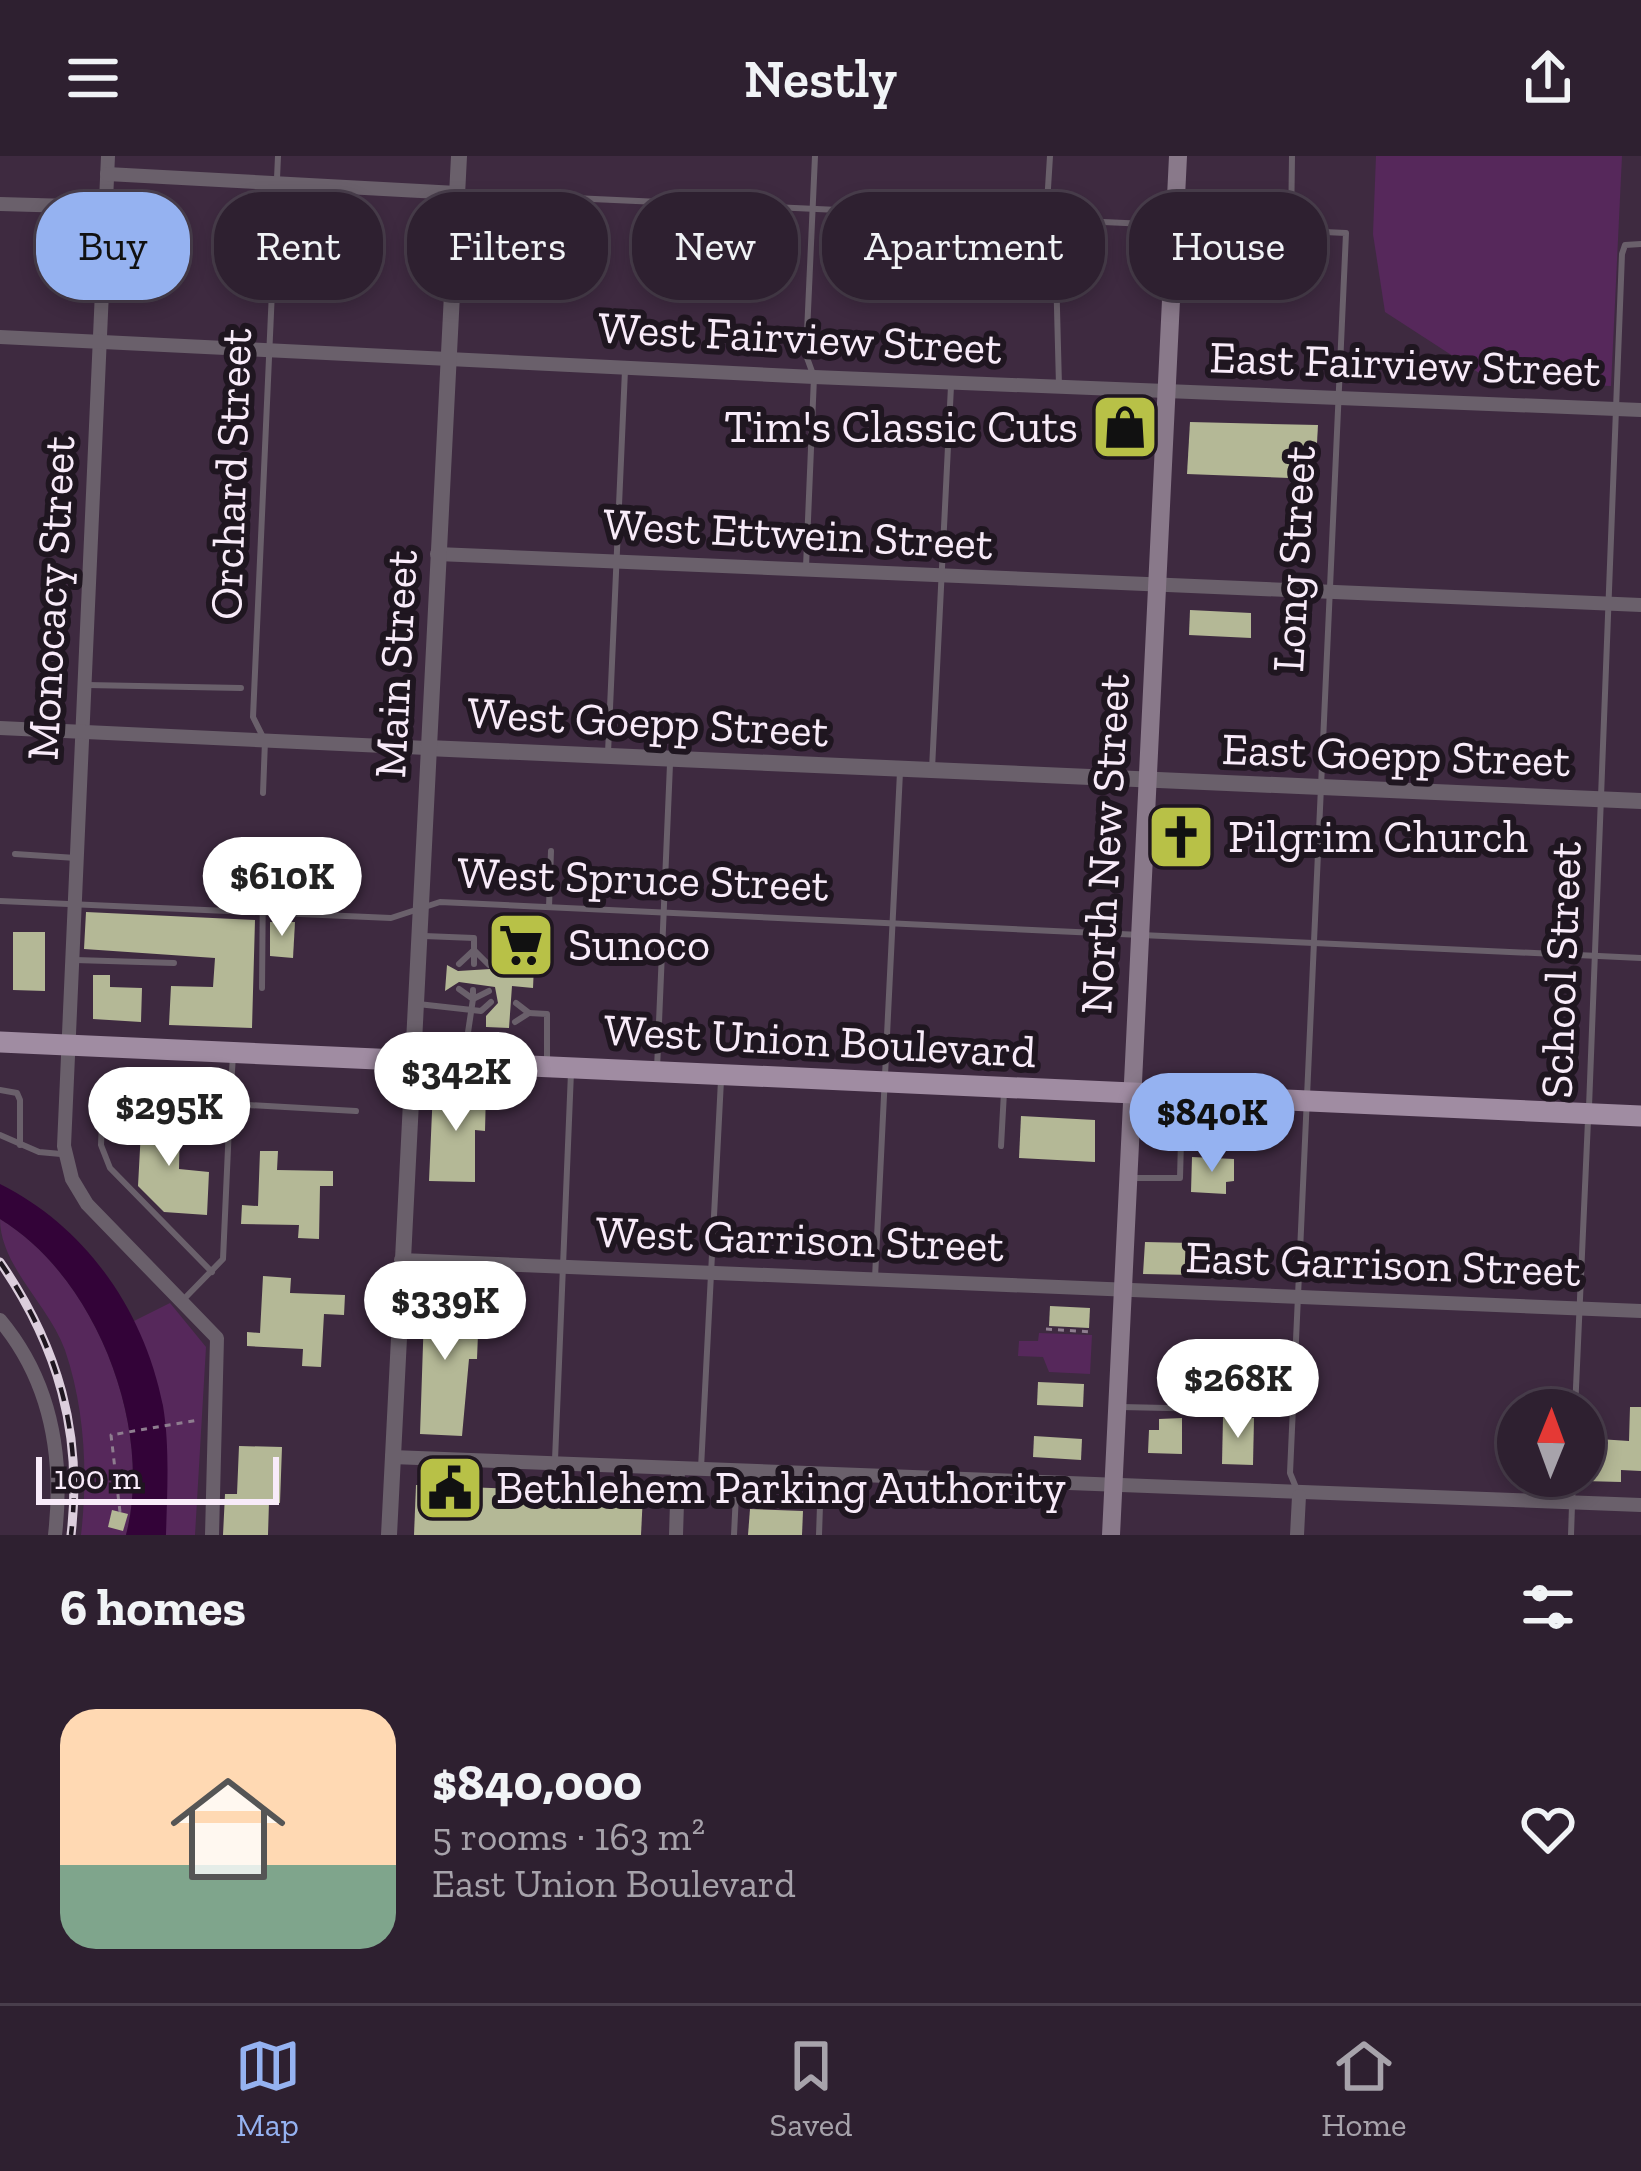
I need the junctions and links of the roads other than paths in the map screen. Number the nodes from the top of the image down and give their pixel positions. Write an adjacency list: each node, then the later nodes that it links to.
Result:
1 (108, 156): 8 (street, Monocacy Street)
2 (278, 156): 9 (lane, Orchard Street)
3 (459, 156): 12 (street, Main Street)
4 (815, 156): 19 (lane)
5 (1050, 156): 13 (lane)
6 (1178, 156): 14 (main road, North New Street)
7 (1292, 156): 15 (lane)
8 (107, 174): 9 (street); 10 (street, Monocacy Street)
9 (277, 183): 11 (street); 29 (lane, Orchard Street)
10 (105, 192)
11 (440, 192)
12 (458, 192)
13 (1048, 192)
14 (1176, 192)
15 (1292, 192)
16 (608, 199): 19 (lane)
17 (0, 204): 18 (street)
18 (36, 205)
19 (812, 208): 20 (lane); 32 (lane)
20 (822, 209)
21 (1327, 231): 36 (lane, Long Street)
22 (1641, 244): 37 (lane, School Street)
23 (100, 300): 28 (street, Monocacy Street)
24 (450, 300): 30 (street, Main Street)
25 (1057, 300): 34 (lane)
26 (1170, 300): 35 (main road, North New Street)
27 (0, 337): 28 (street, West Fairview Street)
28 (99, 340): 29 (street, West Fairview Street); 47 (street, Monocacy Street)
29 (270, 349): 30 (street, West Fairview Street); 51 (lane, Orchard Street)
30 (445, 357): 31 (street, West Fairview Street); 39 (street, Main Street)
31 (625, 367): 32 (street, West Fairview Street); 40 (lane)
32 (814, 377): 33 (street, West Fairview Street); 41 (lane)
33 (952, 381): 34 (street, West Fairview Street); 42 (lane)
34 (1059, 386): 35 (street, West Fairview Street)
35 (1166, 391): 36 (street, East Fairview Street); 43 (main road, North New Street)
36 (1338, 398): 37 (street, East Fairview Street); 44 (lane, Long Street)
37 (1616, 408): 38 (street, East Fairview Street); 45 (lane, School Street)
38 (1641, 410)
39 (437, 554): 40 (street, West Ettwein Street); 52 (street, Main Street)
40 (616, 561): 41 (street, West Ettwein Street); 53 (lane)
41 (806, 570): 42 (street, West Ettwein Street)
42 (942, 576): 43 (street, West Ettwein Street); 56 (lane)
43 (1155, 586): 44 (street, West Ettwein Street); 57 (main road, North New Street)
44 (1327, 594): 45 (street, West Ettwein Street); 58 (lane, Long Street)
45 (1607, 604): 46 (street, West Ettwein Street); 60 (lane, School Street)
46 (1641, 605)
47 (83, 685): 48 (lane); 50 (street, Monocacy Street)
48 (241, 688)
49 (0, 728): 50 (street, West Goepp Street)
50 (81, 733): 51 (street, West Goepp Street); 64 (street, Monocacy Street)
51 (265, 741): 52 (street, West Goepp Street); 59 (lane, Orchard Street)
52 (427, 748): 53 (street, West Goepp Street); 69 (street, Main Street)
53 (608, 756): 54 (street, West Goepp Street)
54 (670, 759): 55 (street, West Goepp Street); 70 (lane)
55 (900, 770): 56 (street, West Goepp Street); 72 (lane)
56 (932, 772): 57 (street, West Goepp Street)
57 (1148, 781): 58 (street, East Goepp Street); 73 (main road, North New Street)
58 (1318, 788): 60 (street, East Goepp Street); 75 (lane, Long Street)
59 (263, 793)
60 (1601, 800): 61 (street, East Goepp Street); 77 (lane, School Street)
61 (1641, 801)
62 (551, 851): 68 (lane)
63 (15, 854): 64 (lane)
64 (76, 858): 67 (street, Monocacy Street)
65 (263, 878): 71 (lane)
66 (0, 901): 67 (lane, West Spruce Street)
67 (74, 904): 71 (lane, West Spruce Street); 79 (street, Monocacy Street)
68 (549, 907): 69 (lane, West Spruce Street); 70 (lane, West Spruce Street)
69 (423, 909): 71 (lane, West Spruce Street); 74 (street, Main Street)
70 (664, 912): 72 (lane, West Spruce Street); 102 (lane)
71 (262, 913): 84 (lane)
72 (892, 922): 73 (lane, West Spruce Street); 104 (lane)
73 (1141, 935): 75 (lane, West Spruce Street); 107 (main road, North New Street)
74 (421, 936): 76 (lane); 90 (street, Main Street)
75 (1313, 946): 77 (lane, West Spruce Street); 110 (lane, Long Street)
76 (474, 950): 81 (lane); 82 (lane); 83 (lane)
77 (1594, 956): 78 (lane, West Spruce Street); 113 (lane, School Street)
78 (1641, 958)
79 (71, 960): 80 (lane); 96 (street, Monocacy Street)
80 (174, 963)
81 (459, 964)
82 (474, 964)
83 (489, 965)
84 (262, 988)
85 (459, 989): 87 (lane)
86 (489, 991): 87 (lane)
87 (473, 995): 91 (lane)
88 (491, 1002): 91 (lane)
89 (516, 1003): 92 (lane)
90 (415, 1004): 91 (lane); 98 (street, Main Street)
91 (477, 1011): 93 (lane); 99 (lane)
92 (529, 1013): 94 (lane); 100 (lane)
93 (490, 1021)
94 (515, 1022)
95 (0, 1042): 96 (main road, West Union Boulevard)
96 (67, 1044): 97 (main road, West Union Boulevard); 119 (street, Monocacy Street)
97 (233, 1052): 98 (main road, West Union Boulevard); 111 (lane)
98 (410, 1060): 99 (main road, West Union Boulevard); 121 (street, Main Street)
99 (464, 1063): 100 (main road, West Union Boulevard)
100 (547, 1067): 101 (main road, West Union Boulevard)
101 (572, 1068): 102 (main road, West Union Boulevard); 122 (lane)
102 (657, 1072): 103 (main road, West Union Boulevard)
103 (721, 1075): 104 (main road, West Union Boulevard); 124 (lane)
104 (885, 1082): 105 (main road, West Union Boulevard); 125 (lane)
105 (1004, 1088): 107 (main road, West Union Boulevard); 118 (lane)
106 (0, 1090): 117 (lane)
107 (1132, 1095): 108 (main road, West Union Boulevard); 120 (main road, North New Street)
108 (1182, 1096): 109 (main road, West Union Boulevard); 116 (lane)
109 (1230, 1099): 110 (main road, West Union Boulevard); 116 (lane)
110 (1306, 1102): 113 (main road, West Union Boulevard); 127 (lane, Long Street)
111 (230, 1104): 112 (lane); 123 (lane); 123 (lane)
112 (356, 1111)
113 (1588, 1113): 114 (main road, West Union Boulevard); 129 (lane, School Street)
114 (1641, 1116)
115 (0, 1135): 117 (lane)
116 (1181, 1142): 120 (lane)
117 (20, 1145): 119 (lane)
118 (1001, 1146)
119 (65, 1154): 128 (street)
120 (1128, 1178): 126 (main road, North New Street)
121 (401, 1260): 122 (street, West Garrison Street); 135 (street, Main Street)
122 (562, 1265): 124 (street, West Garrison Street); 136 (lane)
123 (212, 1271): 128 (lane)
124 (712, 1271): 125 (street, West Garrison Street); 138 (lane)
125 (875, 1278): 126 (street, West Garrison Street)
126 (1123, 1290): 127 (street, East Garrison Street); 133 (main road, North New Street)
127 (1299, 1297): 129 (street, East Garrison Street); 142 (lane, Long Street)
128 (184, 1299): 147 (street)
129 (1580, 1307): 130 (street, East Garrison Street); 132 (lane, School Street)
130 (1641, 1310)
131 (0, 1319): 146 (street)
132 (1577, 1389)
133 (1118, 1407): 134 (lane); 141 (main road, North New Street)
134 (1258, 1410)
135 (392, 1457): 136 (street); 148 (street, Main Street)
136 (555, 1464): 137 (street)
137 (678, 1471): 138 (street); 149 (street)
138 (701, 1472): 139 (street)
139 (737, 1473): 140 (street); 150 (lane)
140 (821, 1476): 141 (street); 151 (lane)
141 (1114, 1487): 142 (street); 152 (main road, North New Street)
142 (1299, 1496): 144 (street); 153 (street, Long Street)
143 (1572, 1497): 144 (lane)
144 (1572, 1502): 145 (street); 154 (lane)
145 (1641, 1505)
146 (55, 1535)
147 (212, 1535)
148 (388, 1535)
149 (676, 1535)
150 (734, 1535)
151 (819, 1535)
152 (1112, 1535)
153 (1298, 1535)
154 (1570, 1535)

